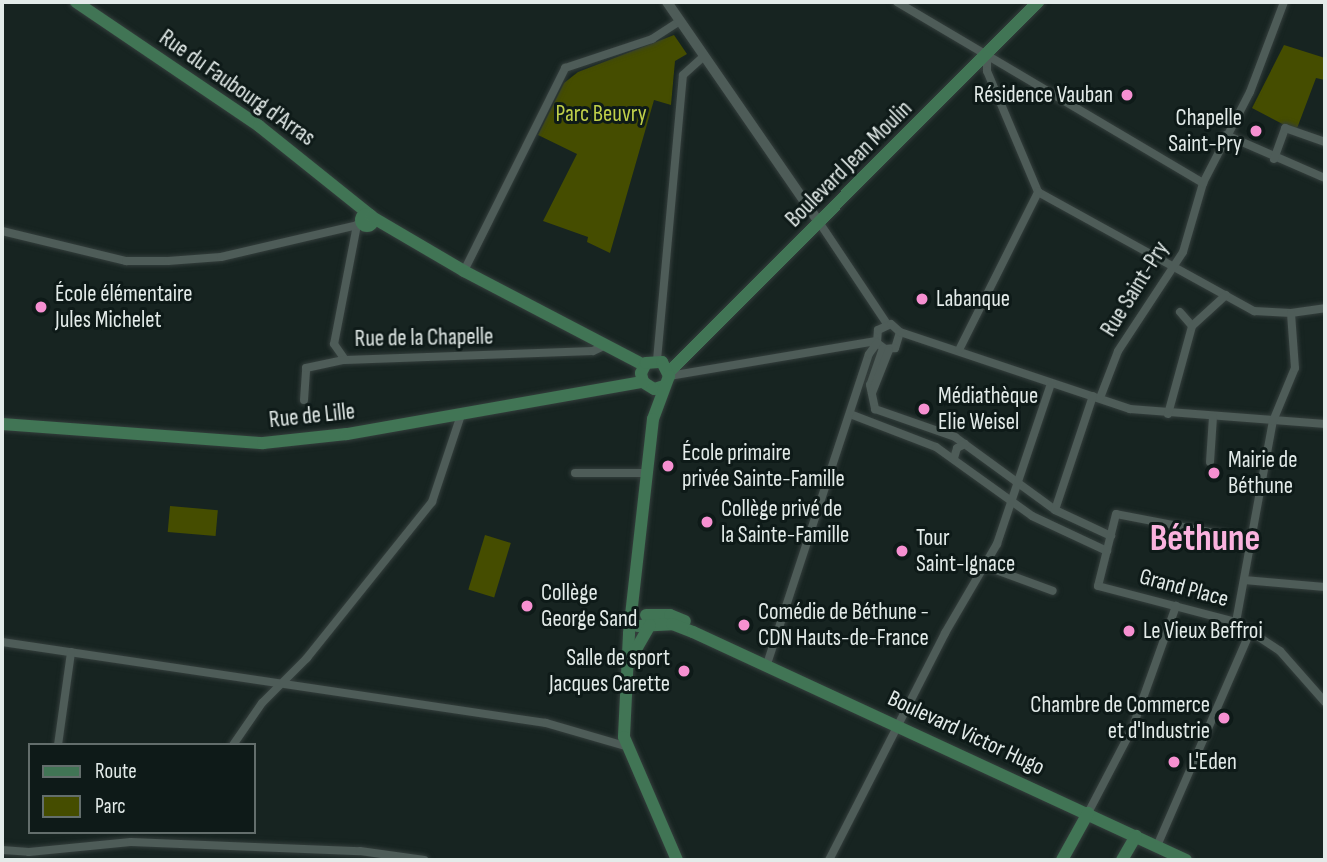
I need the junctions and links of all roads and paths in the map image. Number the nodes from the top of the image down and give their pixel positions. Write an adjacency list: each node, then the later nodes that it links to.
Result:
1 (76, 2): 15 (main road, Rue du Faubourg d'Arras)
2 (667, 2): 6 (street)
3 (897, 2): 8 (street)
4 (1038, 2): 8 (main road, Boulevard Jean Moulin)
5 (1282, 3): 9 (street, Rue Saint-Pry)
6 (680, 21): 7 (street); 19 (street)
7 (704, 56): 16 (street); 31 (street)
8 (987, 57): 13 (street); 14 (street); 16 (main road, Boulevard Jean Moulin)
9 (1226, 135): 11 (street); 13 (street, Rue Saint-Pry)
10 (1325, 142): 11 (street)
11 (1274, 159): 12 (street)
12 (1325, 178)
13 (1203, 183): 18 (street, Rue Saint-Pry)
14 (1038, 192): 18 (street); 29 (street)
15 (366, 221): 17 (street); 19 (main road, Rue du Faubourg d'Arras); 30 (street, Rue de la Chapelle)
16 (819, 222): 24 (street); 31 (main road, Boulevard Jean Moulin)
17 (2, 231)
18 (1174, 267): 20 (street); 33 (street, Rue Saint-Pry)
19 (464, 271): 27 (main road, Rue du Faubourg d'Arras)
20 (1226, 295): 23 (street); 25 (street)
21 (1325, 308): 23 (street)
22 (1180, 312): 25 (street)
23 (1291, 313): 39 (street)
24 (887, 324): 26 (street); 28 (street)
25 (1192, 326): 36 (street)
26 (900, 331): 28 (street); 29 (street)
27 (606, 345): 30 (street, Rue de la Chapelle); 31 (main road, Rue du Faubourg d'Arras)
28 (881, 345): 31 (street); 35 (street); 42 (street)
29 (959, 350): 32 (street)
30 (345, 360): 34 (street)
31 (654, 373): 37 (main road, Rue de Lille); 46 (main road)
32 (1051, 384): 33 (street); 47 (street)
33 (1097, 397): 36 (street); 49 (street, Rue Saint-Pry)
34 (304, 400)
35 (849, 414): 43 (street); 63 (street)
36 (1168, 414): 38 (street)
37 (461, 415): 40 (main road, Rue de Lille); 65 (street)
38 (1213, 417): 39 (street); 44 (street)
39 (1273, 421): 41 (street); 51 (street)
40 (2, 424)
41 (1325, 424)
42 (965, 443): 43 (street); 47 (street)
43 (954, 458): 48 (street)
44 (1210, 462)
45 (575, 473): 46 (street)
46 (648, 473): 58 (main road)
47 (1018, 484): 48 (street); 49 (street)
48 (1012, 501): 52 (street); 53 (street)
49 (1055, 510): 50 (street)
50 (1111, 536): 51 (street, Grand Place); 52 (street, Grand Place)
51 (1251, 540): 54 (street, Grand Place)
52 (1107, 551): 57 (street, Grand Place)
53 (985, 566): 56 (street); 67 (street)
54 (1244, 580): 55 (street); 59 (street, Grand Place)
55 (1325, 587)
56 (1053, 591)
57 (1176, 606): 59 (street, Grand Place); 71 (street)
58 (640, 620): 63 (main road, Boulevard Victor Hugo); 64 (main road); 64 (main road)
59 (1236, 622): 60 (street)
60 (1251, 630): 66 (street); 76 (street)
61 (2, 642): 62 (street)
62 (71, 652): 65 (street); 68 (street)
63 (761, 662): 67 (main road, Boulevard Victor Hugo)
64 (629, 666): 70 (main road)
65 (284, 681): 69 (street); 70 (street)
66 (1325, 700)
67 (899, 724): 71 (main road, Boulevard Victor Hugo); 80 (street)
68 (58, 743)
69 (234, 743)
70 (625, 746): 79 (main road)
71 (1088, 813): 73 (main road, Boulevard Victor Hugo); 81 (main road)
72 (138, 834): 74 (street)
73 (1136, 836): 76 (main road, Boulevard Victor Hugo); 82 (main road)
74 (131, 842): 75 (street); 77 (street)
75 (2, 850)
76 (1161, 852): 83 (main road, Boulevard Victor Hugo)
77 (360, 856): 78 (street)
78 (424, 860)
79 (677, 860)
80 (829, 860)
81 (1062, 860)
82 (1122, 860)
83 (1186, 860)

